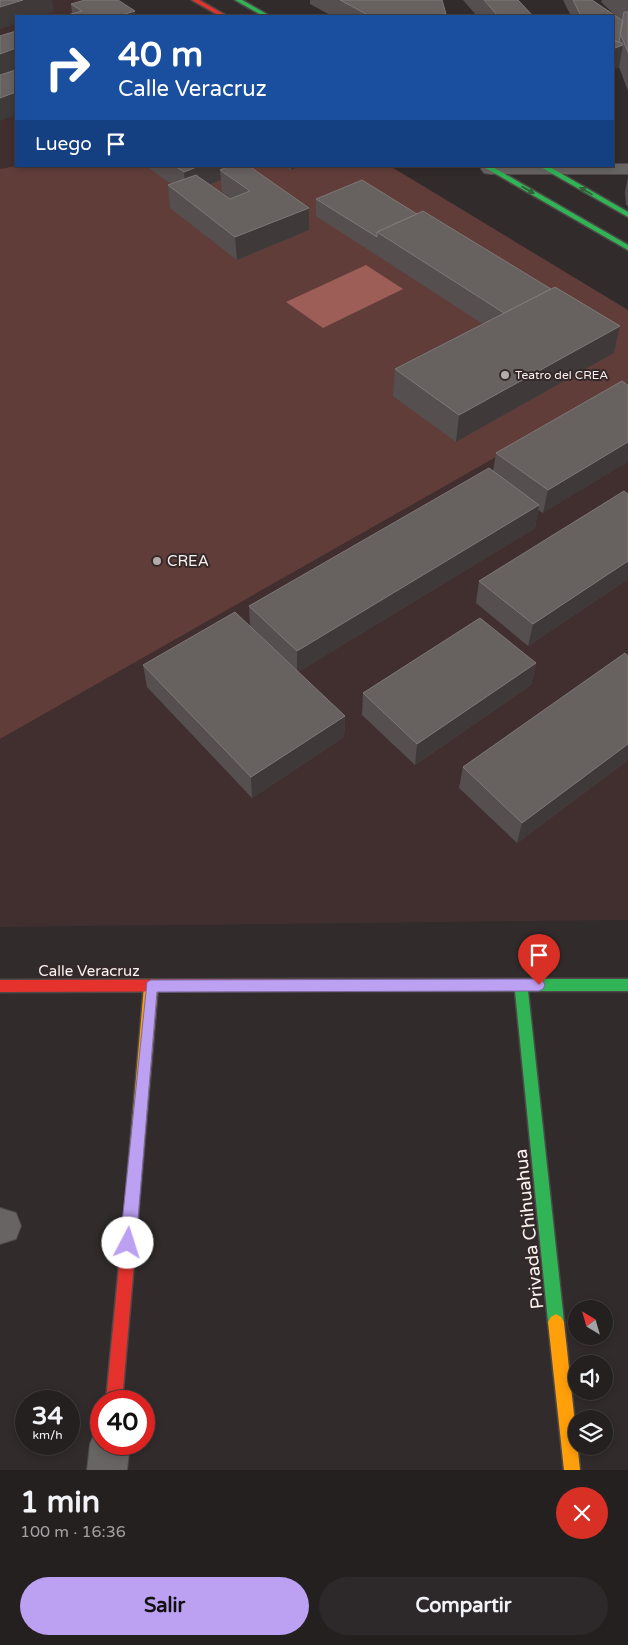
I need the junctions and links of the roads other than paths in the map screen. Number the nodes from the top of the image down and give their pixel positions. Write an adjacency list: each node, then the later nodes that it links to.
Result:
1 (195, 0): 3 (street)
2 (238, 0): 4 (street)
3 (222, 15)
4 (265, 15)
5 (488, 168): 6 (street); 9 (street, one-way to 9)
6 (544, 168): 7 (street); 8 (street, one-way to 6)
7 (628, 169)
8 (628, 215)
9 (628, 248)
10 (521, 985): 11 (street, Calle Veracruz); 13 (street, Calle Veracruz); 17 (street, Privada Chihuahua)
11 (628, 985)
12 (0, 986): 13 (street, Calle Veracruz)
13 (151, 986): 14 (street)
14 (115, 1390)
15 (109, 1455): 16 (street)
16 (107, 1470)
17 (572, 1470)

